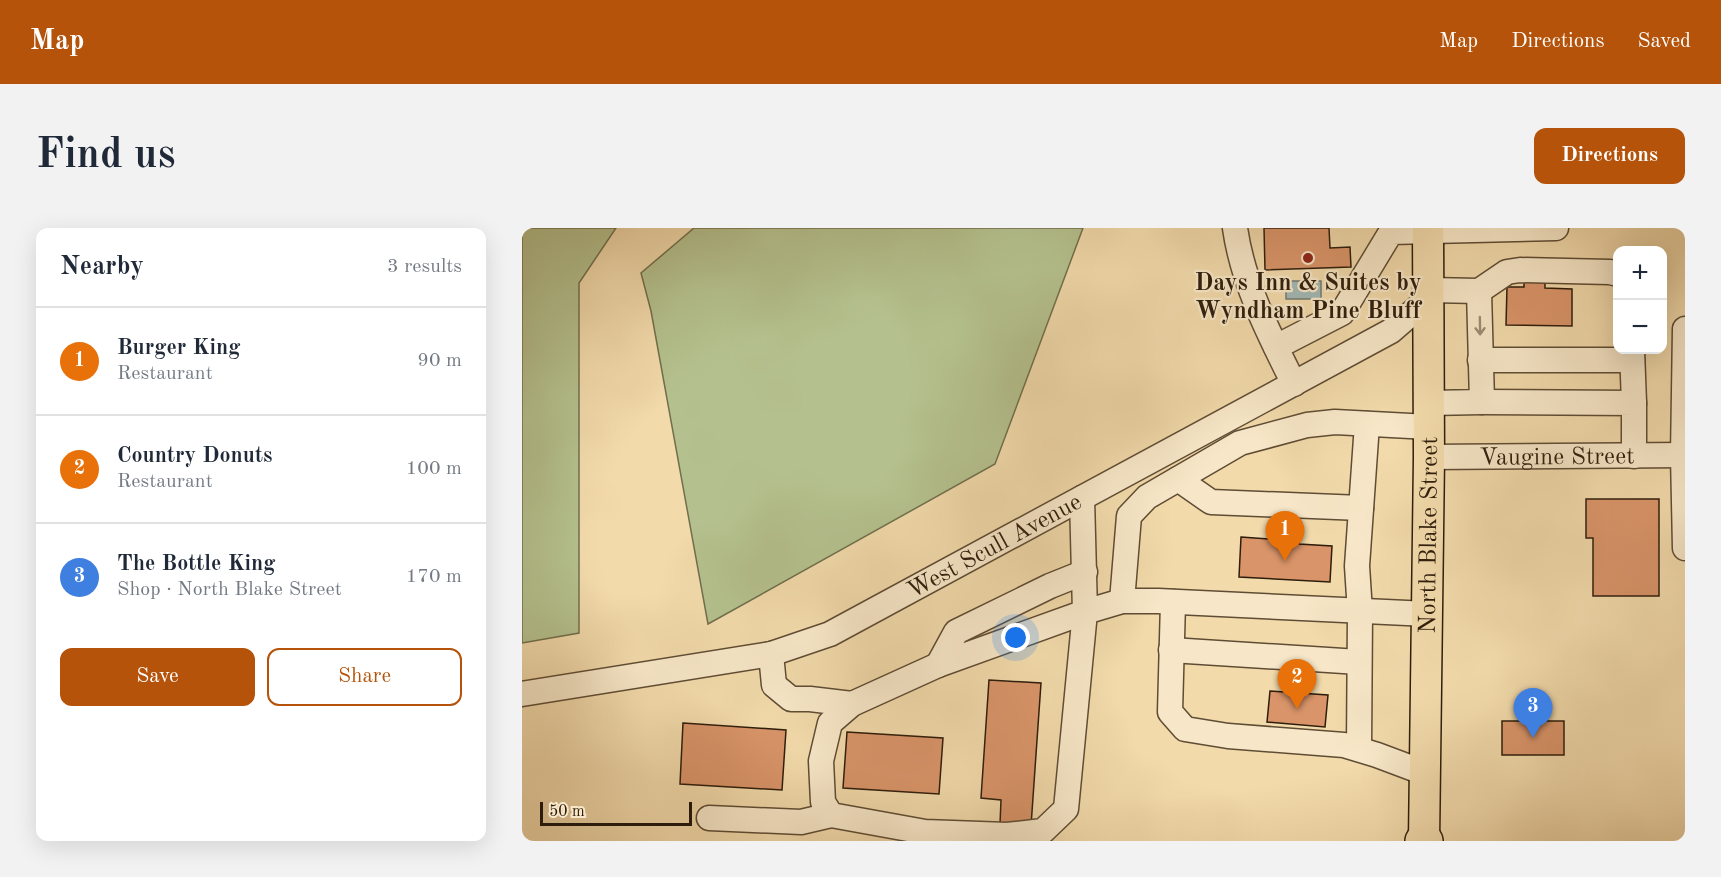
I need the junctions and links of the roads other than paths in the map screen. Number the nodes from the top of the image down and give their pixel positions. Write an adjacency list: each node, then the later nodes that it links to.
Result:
1 (1235, 228): 10 (street)
2 (1556, 228): 4 (street)
3 (1428, 229): 4 (street); 5 (street); 8 (main road, North Blake Street)
4 (1488, 229)
5 (1390, 230): 10 (street)
6 (1613, 273): 7 (street)
7 (1479, 291): 8 (street); 12 (street, one-way to 12)
8 (1429, 294): 13 (street, West Scull Avenue); 16 (main road, North Blake Street)
9 (1684, 329): 18 (street)
10 (1276, 347): 13 (street)
11 (1632, 355): 12 (street); 15 (street)
12 (1480, 360): 14 (street)
13 (1294, 384): 22 (street, West Scull Avenue)
14 (1482, 402): 15 (street); 16 (street)
15 (1634, 402): 19 (street)
16 (1429, 415): 17 (street); 20 (main road, North Blake Street)
17 (1367, 424): 21 (street); 23 (street)
18 (1684, 455): 19 (street, Vaugine Street); 24 (street)
19 (1634, 456): 20 (street, Vaugine Street)
20 (1429, 457): 30 (main road, North Blake Street)
21 (1178, 479): 23 (street); 26 (street)
22 (1083, 498): 25 (street); 32 (street, West Scull Avenue)
23 (1361, 508): 29 (street)
24 (1685, 548)
25 (1085, 572): 28 (street); 34 (street)
26 (1122, 601): 27 (street); 28 (street)
27 (1173, 602): 29 (street); 31 (street)
28 (1085, 612): 34 (street); 39 (street)
29 (1360, 612): 30 (street); 33 (street)
30 (1428, 614): 38 (main road, North Blake Street)
31 (1171, 650): 33 (street); 37 (street)
32 (771, 654): 35 (street, West Scull Avenue); 36 (street)
33 (1359, 662): 37 (street)
34 (938, 665): 36 (street)
35 (522, 694)
36 (852, 704): 39 (street)
37 (1359, 749): 38 (street)
38 (1425, 773): 41 (main road, North Blake Street)
39 (831, 815): 40 (street)
40 (709, 818)
41 (1424, 840)

